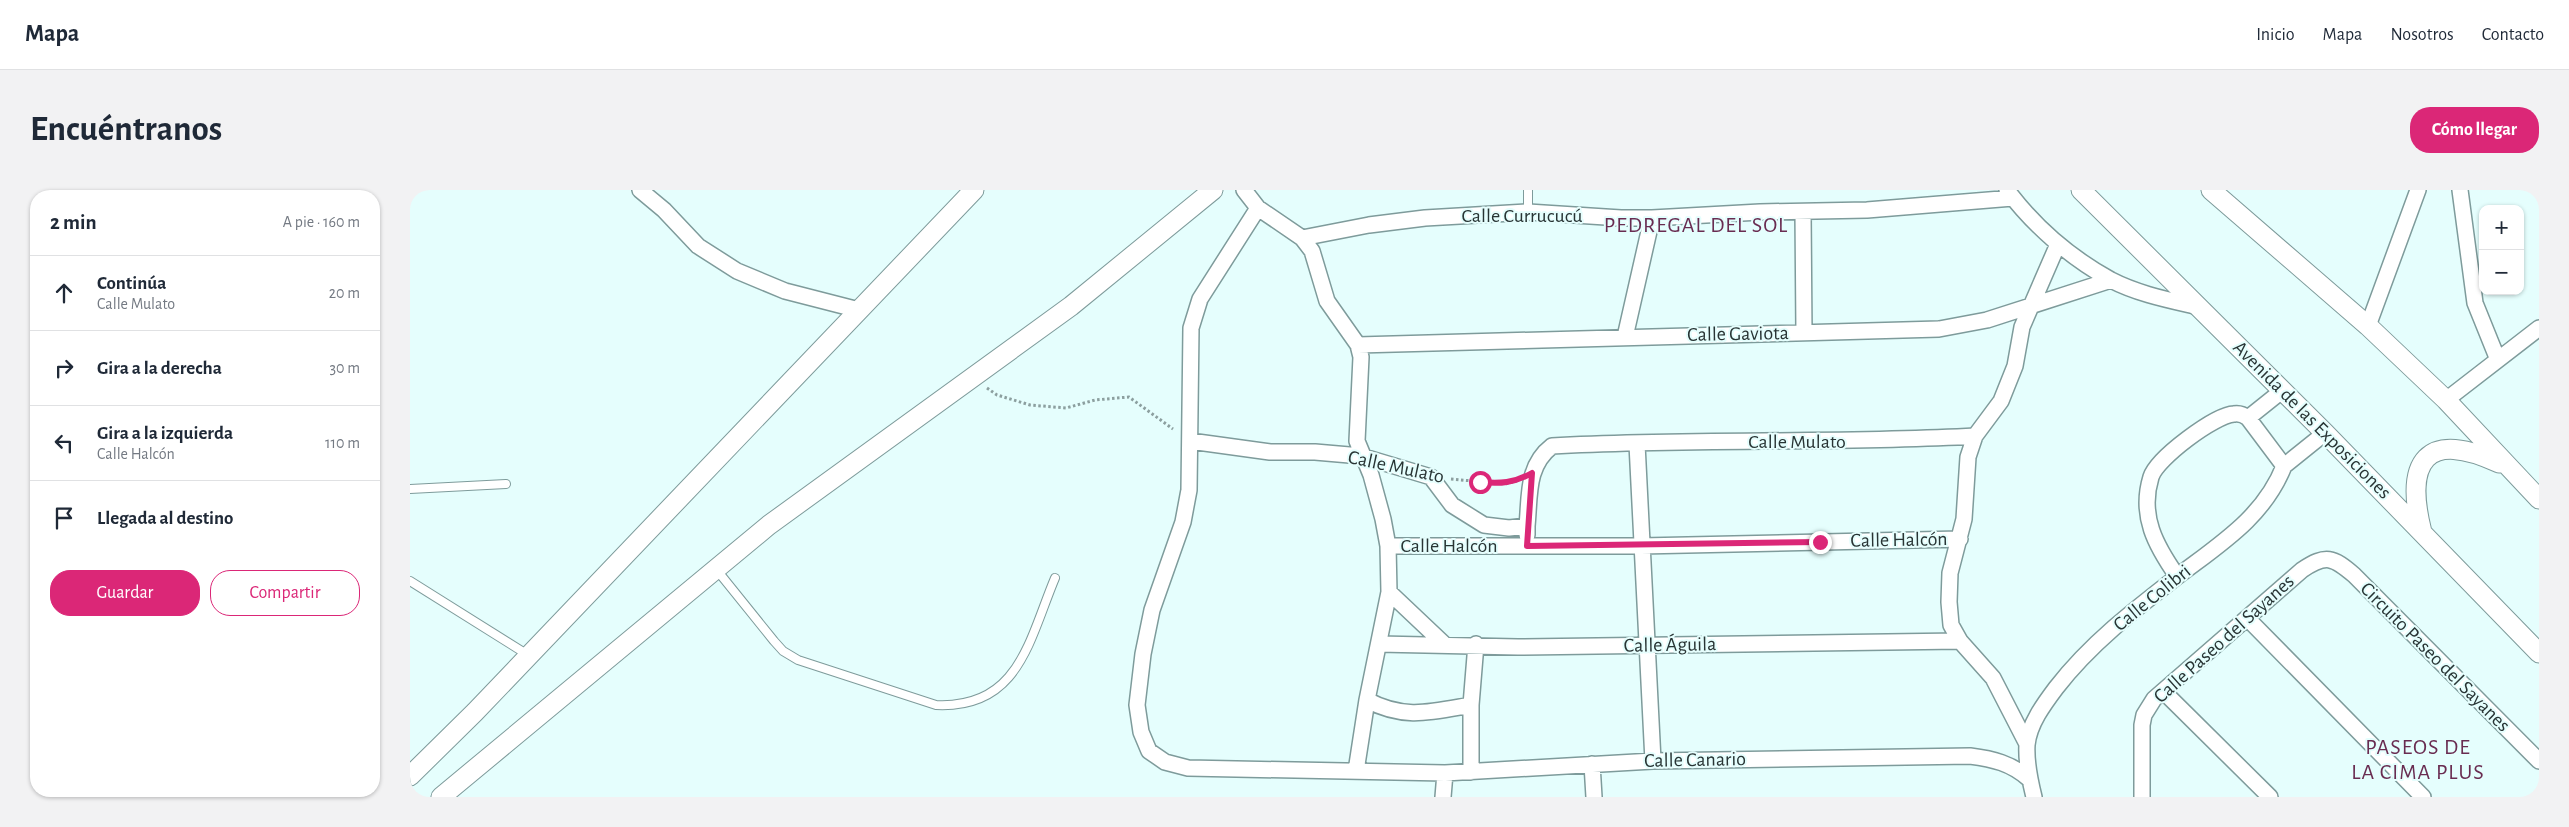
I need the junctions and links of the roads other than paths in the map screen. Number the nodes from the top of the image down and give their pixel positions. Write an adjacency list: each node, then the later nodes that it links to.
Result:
1 (640, 190): 20 (street)
2 (974, 190): 20 (street)
3 (1213, 190): 47 (street)
4 (1244, 190): 11 (street)
5 (1528, 190): 12 (lane)
6 (2082, 190): 19 (street, Avenida de las Exposiciones)
7 (2211, 190): 21 (street)
8 (2418, 190): 21 (street)
9 (2460, 190): 26 (street)
10 (2010, 194): 13 (street, Calle Currucucú); 16 (street)
11 (1258, 208): 15 (street); 32 (street)
12 (1528, 212): 14 (street, Calle Currucucú); 15 (street, Calle Currucucú)
13 (1803, 212): 14 (street, Calle Currucucú); 23 (street)
14 (1652, 218): 24 (street)
15 (1302, 238): 25 (street)
16 (2058, 244): 17 (street); 18 (street)
17 (2111, 280): 18 (street, Calle Gaviota); 19 (street)
18 (2032, 305): 23 (street, Calle Gaviota); 31 (street)
19 (2199, 307): 27 (street, Avenida de las Exposiciones)
20 (859, 310): 59 (street)
21 (2368, 326): 28 (street)
22 (2539, 328): 26 (street)
23 (1804, 333): 24 (street, Calle Gaviota)
24 (1625, 337): 25 (street, Calle Gaviota)
25 (1358, 344): 34 (street)
26 (2498, 360): 28 (street)
27 (2283, 390): 29 (street); 30 (street, Avenida de las Exposiciones)
28 (2446, 400): 36 (street)
29 (2248, 418): 35 (street); 48 (street)
30 (2325, 433): 35 (street); 41 (street, Avenida de las Exposiciones)
31 (1975, 436): 33 (street, Calle Mulato); 42 (street)
32 (1190, 440): 34 (street, Calle Mulato); 67 (street, Calle Canario)
33 (1637, 444): 40 (street, Calle Mulato); 45 (street)
34 (1361, 456): 40 (street, Calle Mulato); 43 (street)
35 (2284, 466): 48 (street, Calle Colibri)
36 (2509, 468): 39 (street); 41 (street)
37 (506, 484): 38 (lane)
38 (410, 489)
39 (2539, 499)
40 (1527, 526): 44 (street)
41 (2422, 532): 58 (street, Avenida de las Exposiciones)
42 (1960, 539): 45 (street, Calle Halcón); 53 (street)
43 (1388, 546): 44 (street, Calle Halcón); 51 (street)
44 (1527, 546): 45 (street, Calle Halcón)
45 (1641, 546): 57 (street)
46 (2327, 558): 52 (street, Calle Paseo del Sayanes); 65 (street, Circuito Paseo del Sayanes)
47 (716, 569): 49 (lane); 72 (street)
48 (2177, 576): 63 (street, Calle Colibri)
49 (1055, 578)
50 (410, 581): 59 (lane)
51 (1389, 592): 54 (street); 55 (street)
52 (2247, 618): 60 (street, Calle Paseo del Sayanes); 78 (street)
53 (1960, 641): 57 (street, Calle Águila); 63 (street)
54 (1379, 644): 55 (street, Calle Águila); 61 (street)
55 (1444, 644): 56 (street, Calle Águila)
56 (1476, 644): 57 (street, Calle Águila); 62 (street)
57 (1646, 646): 64 (street)
58 (2539, 653)
59 (528, 655): 70 (street)
60 (2163, 691): 76 (street, Calle Paseo del Sayanes); 77 (street)
61 (1367, 700): 62 (street); 67 (street)
62 (1471, 705): 68 (street)
63 (2027, 744): 71 (street, Calle Colibri)
64 (1653, 761): 66 (street, Calle Canario); 71 (street, Calle Canario)
65 (2539, 762)
66 (1592, 764): 68 (street, Calle Canario); 74 (street)
67 (1356, 771): 69 (street, Calle Canario)
68 (1472, 772): 69 (street, Calle Canario)
69 (1445, 773): 73 (street)
70 (410, 776)
71 (2029, 779): 75 (street, Calle Colibri)
72 (442, 797)
73 (1443, 797)
74 (1594, 797)
75 (2034, 797)
76 (2142, 797)
77 (2270, 797)
78 (2423, 797)

